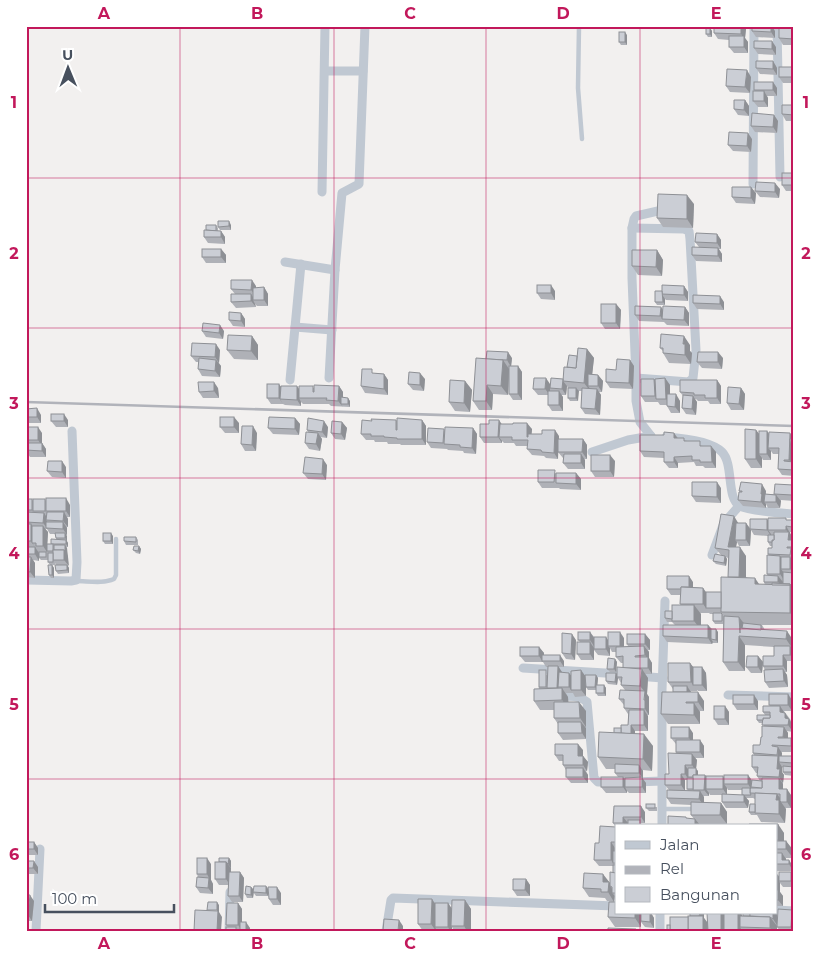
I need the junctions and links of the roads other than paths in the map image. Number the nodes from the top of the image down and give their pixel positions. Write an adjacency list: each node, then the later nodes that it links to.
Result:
1 (325, 26): 6 (street)
2 (365, 26): 7 (street)
3 (579, 26): 8 (lane)
4 (754, 26): 10 (street)
5 (777, 26): 9 (street)
6 (325, 71): 7 (street); 11 (street)
7 (363, 71): 16 (street)
8 (582, 140)
9 (780, 177)
10 (754, 184)
11 (322, 192)
12 (658, 211): 13 (street)
13 (632, 228): 20 (street); 20 (street)
14 (285, 262): 15 (street)
15 (301, 264): 16 (street); 17 (street)
16 (336, 270): 18 (street)
17 (295, 327): 18 (street); 21 (street)
18 (332, 330): 19 (street)
19 (329, 378)
20 (636, 378): 23 (street)
21 (290, 380)
22 (72, 431): 30 (street)
23 (651, 436): 24 (street); 25 (street)
24 (592, 452)
25 (739, 506): 26 (street); 28 (street)
26 (794, 514)
27 (116, 539): 30 (lane)
28 (712, 555)
29 (26, 580): 30 (street)
30 (74, 580)
31 (665, 601): 33 (street)
32 (523, 668): 33 (street)
33 (663, 678): 37 (street)
34 (548, 695): 37 (street)
35 (728, 696): 36 (street)
36 (794, 697)
37 (662, 782): 38 (street)
38 (662, 809): 39 (lane); 40 (street)
39 (705, 809)
40 (662, 824)
41 (40, 848): 47 (street)
42 (230, 892): 48 (street)
43 (615, 906): 49 (street)
44 (778, 910): 45 (street)
45 (794, 911)
46 (660, 914): 50 (street)
47 (36, 931)
48 (229, 931)
49 (386, 931)
50 (660, 931)

